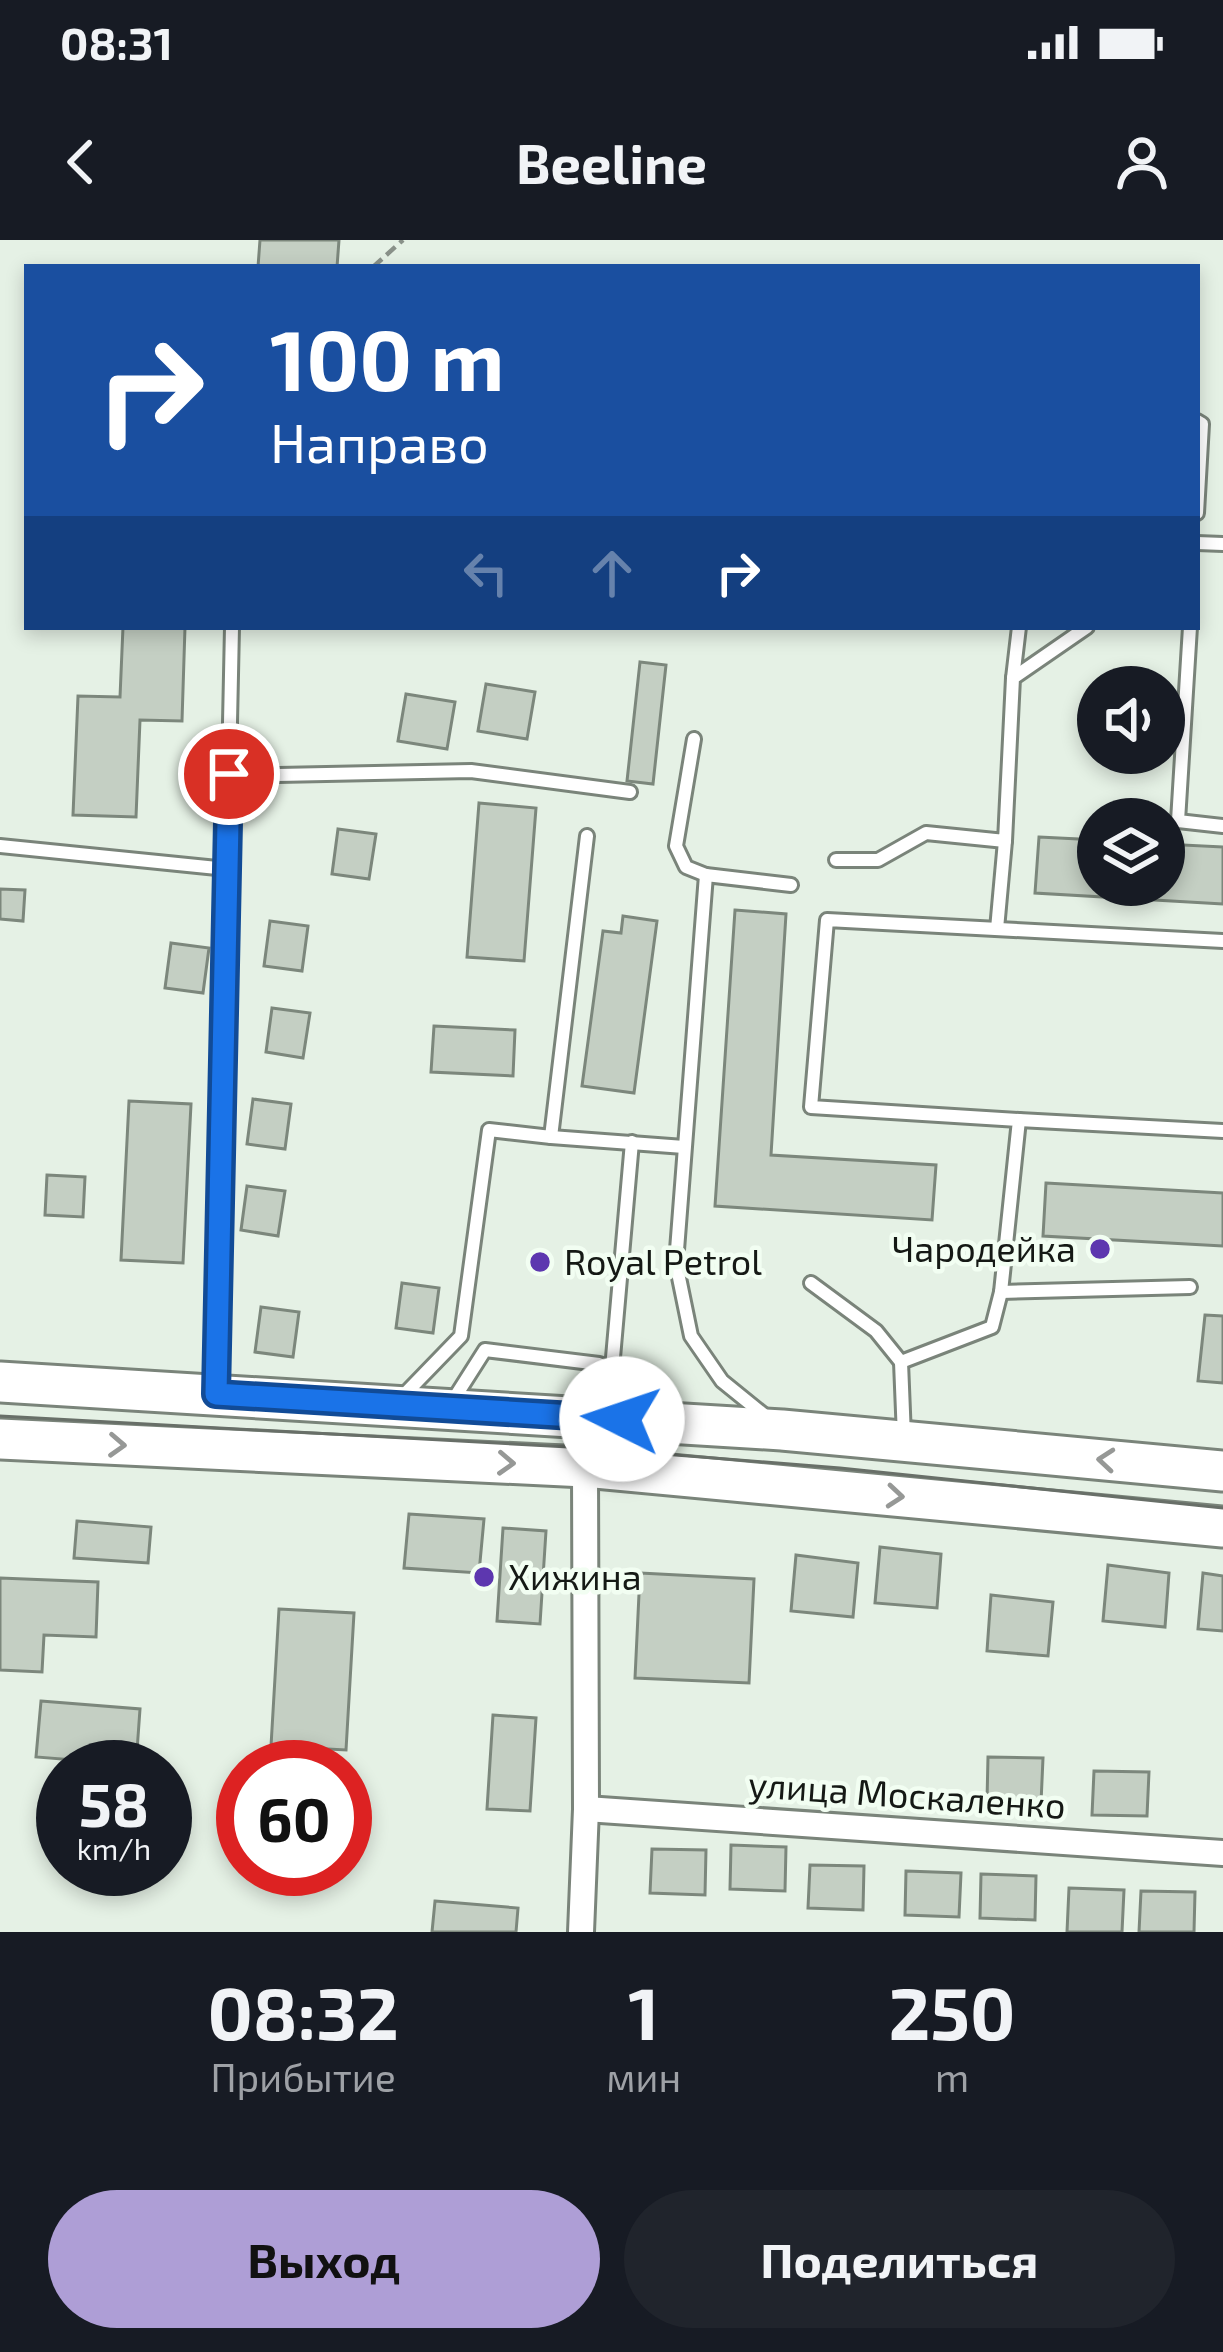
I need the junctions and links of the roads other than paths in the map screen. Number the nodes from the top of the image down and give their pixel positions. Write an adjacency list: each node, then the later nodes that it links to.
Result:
1 (1200, 423): 2 (lane)
2 (1200, 460)
3 (232, 630): 9 (lane)
4 (1019, 630): 7 (lane)
5 (1083, 630): 7 (lane)
6 (1190, 630): 11 (lane)
7 (1013, 678): 13 (lane)
8 (694, 739): 17 (lane)
9 (229, 776): 10 (lane); 16 (lane)
10 (630, 792)
11 (1223, 826)
12 (587, 836): 23 (lane)
13 (1005, 841): 15 (lane); 19 (lane)
14 (0, 846): 16 (lane)
15 (836, 860)
16 (227, 869): 34 (lane)
17 (706, 875): 18 (lane); 25 (lane)
18 (791, 884)
19 (997, 929): 20 (lane); 21 (lane)
20 (1223, 941)
21 (1019, 1120): 22 (lane); 28 (lane)
22 (1223, 1131)
23 (551, 1137): 24 (lane); 29 (lane)
24 (632, 1142): 25 (lane); 32 (lane)
25 (684, 1147): 38 (lane)
26 (811, 1283): 31 (lane)
27 (1190, 1287): 28 (lane)
28 (1000, 1292): 31 (lane)
29 (461, 1336): 30 (lane); 35 (lane)
30 (484, 1350): 32 (lane); 36 (lane)
31 (901, 1362): 40 (lane)
32 (612, 1369): 37 (lane)
33 (0, 1382): 34 (main road)
34 (216, 1394): 35 (main road)
35 (395, 1404): 36 (main road)
36 (447, 1408): 37 (main road)
37 (657, 1421): 38 (main road)
38 (782, 1430): 40 (main road)
39 (0, 1439): 41 (main road, one-way to 41)
40 (904, 1442): 42 (main road, one-way to 40)
41 (585, 1467): 43 (main road, one-way to 43); 44 (street)
42 (1223, 1471)
43 (1223, 1527)
44 (586, 1809): 45 (street, улица Москаленко); 46 (street)
45 (1223, 1853)
46 (581, 1932)

